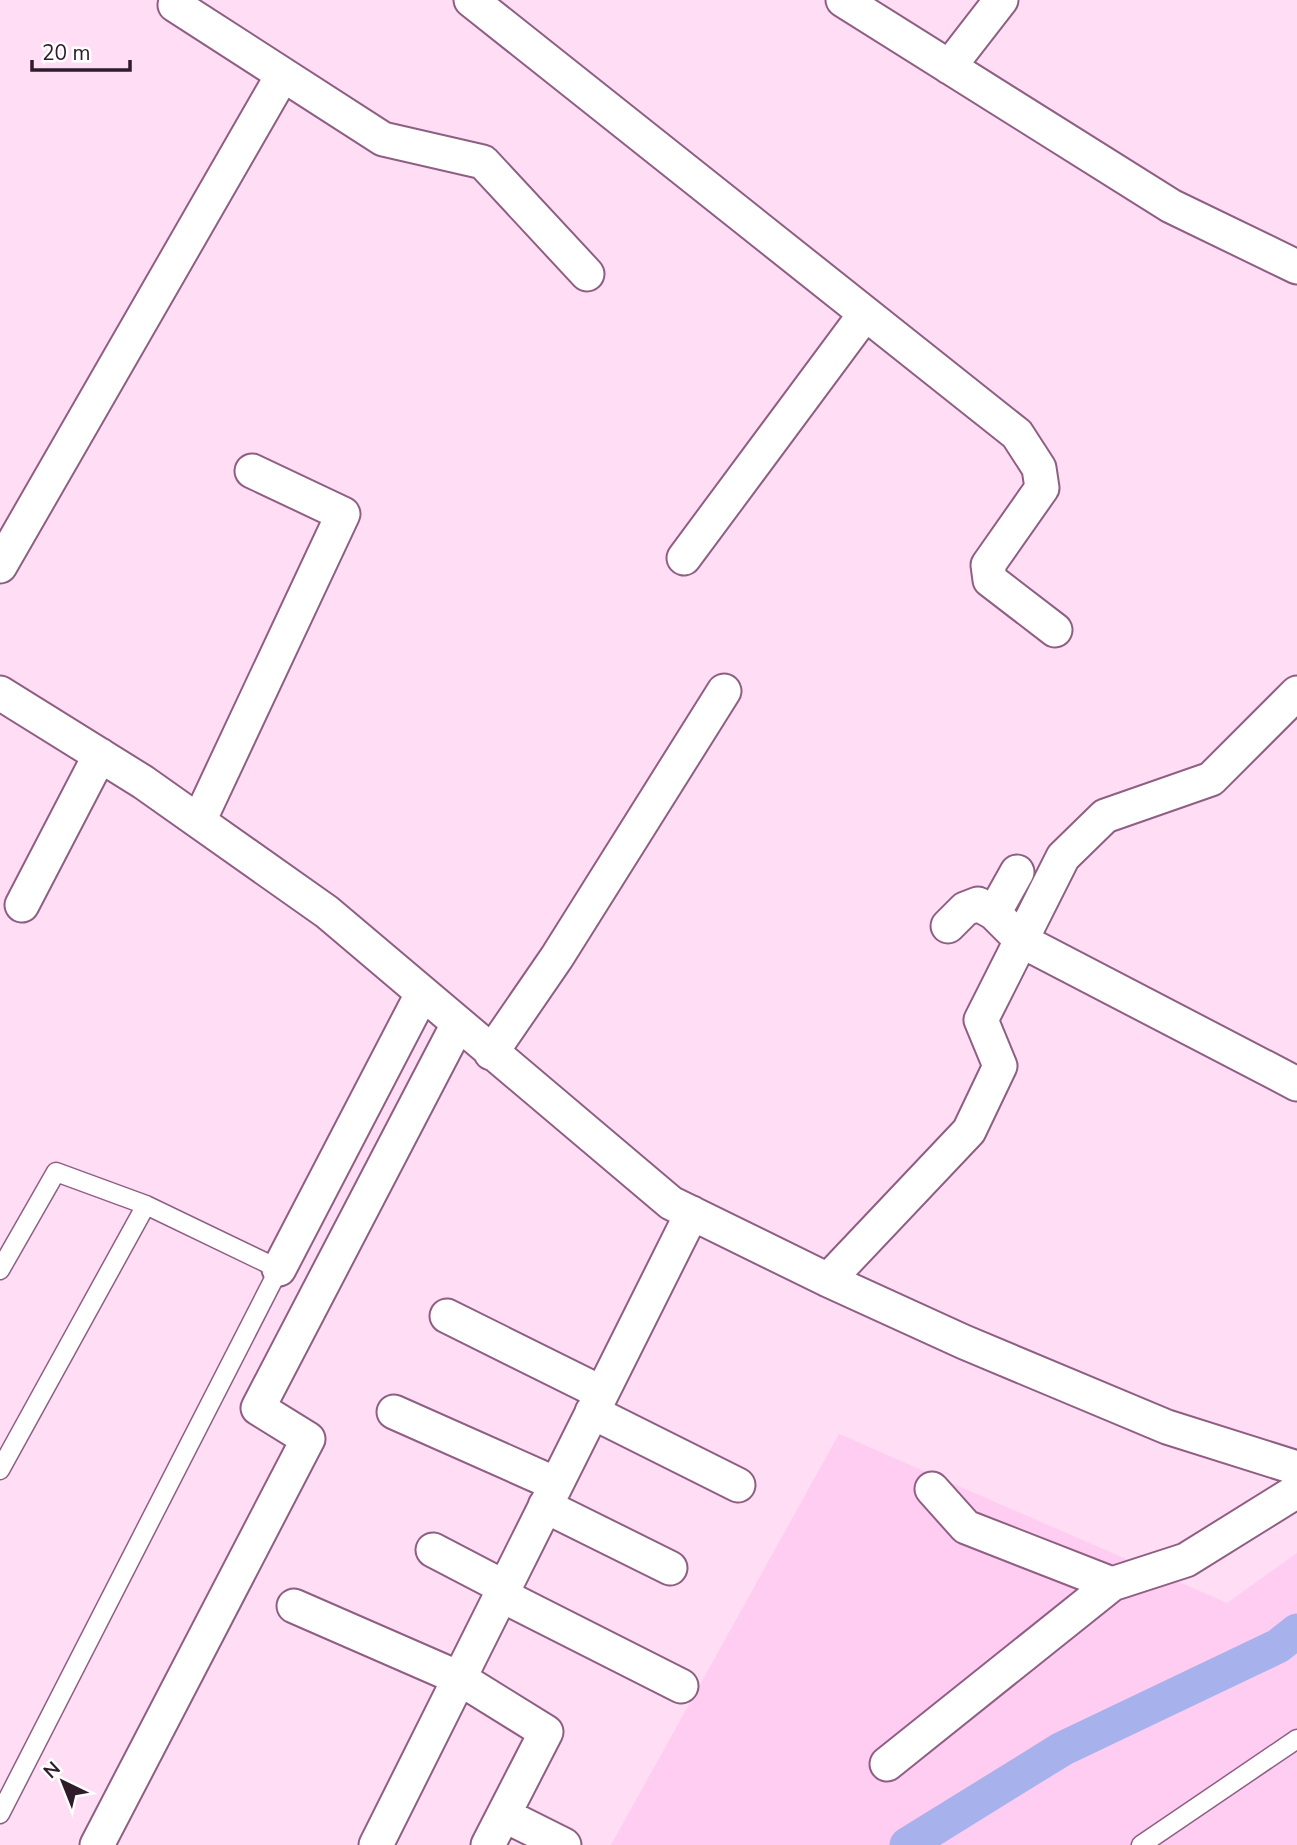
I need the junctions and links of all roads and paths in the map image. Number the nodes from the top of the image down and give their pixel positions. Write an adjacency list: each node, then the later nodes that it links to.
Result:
1 (471, 0): 9 (street)
2 (843, 0): 5 (street)
3 (1001, 0): 5 (street)
4 (172, 2): 6 (street)
5 (950, 67): 7 (street)
6 (282, 76): 8 (street); 12 (street)
7 (1297, 267)
8 (587, 274)
9 (865, 314): 11 (street); 13 (street)
10 (252, 471): 18 (street)
11 (684, 558)
12 (0, 566)
13 (1055, 630)
14 (724, 691): 26 (street)
15 (1297, 693): 23 (street)
16 (3, 701): 17 (street)
17 (100, 755): 18 (street); 20 (street)
18 (199, 821): 24 (street)
19 (1017, 872): 21 (street)
20 (22, 905)
21 (994, 913): 22 (street); 23 (street)
22 (948, 926)
23 (1022, 941): 27 (street); 32 (street)
24 (422, 994): 25 (street); 30 (street)
25 (458, 1024): 26 (street); 53 (street)
26 (491, 1053): 29 (street)
27 (1297, 1084)
28 (146, 1205): 30 (lane); 31 (lane); 37 (lane)
29 (691, 1213): 32 (street); 34 (street)
30 (279, 1269): 51 (lane)
31 (0, 1270)
32 (828, 1280): 36 (street)
33 (447, 1316): 34 (street)
34 (597, 1402): 38 (street); 41 (street)
35 (394, 1412): 41 (street)
36 (1297, 1468)
37 (0, 1470)
38 (737, 1485)
39 (932, 1489): 44 (street)
40 (1297, 1491): 44 (street)
41 (551, 1495): 43 (street); 45 (street)
42 (433, 1550): 45 (street)
43 (670, 1568)
44 (1112, 1584): 50 (street)
45 (503, 1591): 47 (street); 48 (street)
46 (294, 1606): 47 (street)
47 (459, 1678): 52 (street); 54 (street)
48 (681, 1686)
49 (1297, 1740): 57 (lane)
50 (887, 1764)
51 (0, 1814)
52 (504, 1815): 55 (street); 56 (street)
53 (97, 1845)
54 (376, 1845)
55 (488, 1845)
56 (564, 1845)
57 (1140, 1845)

